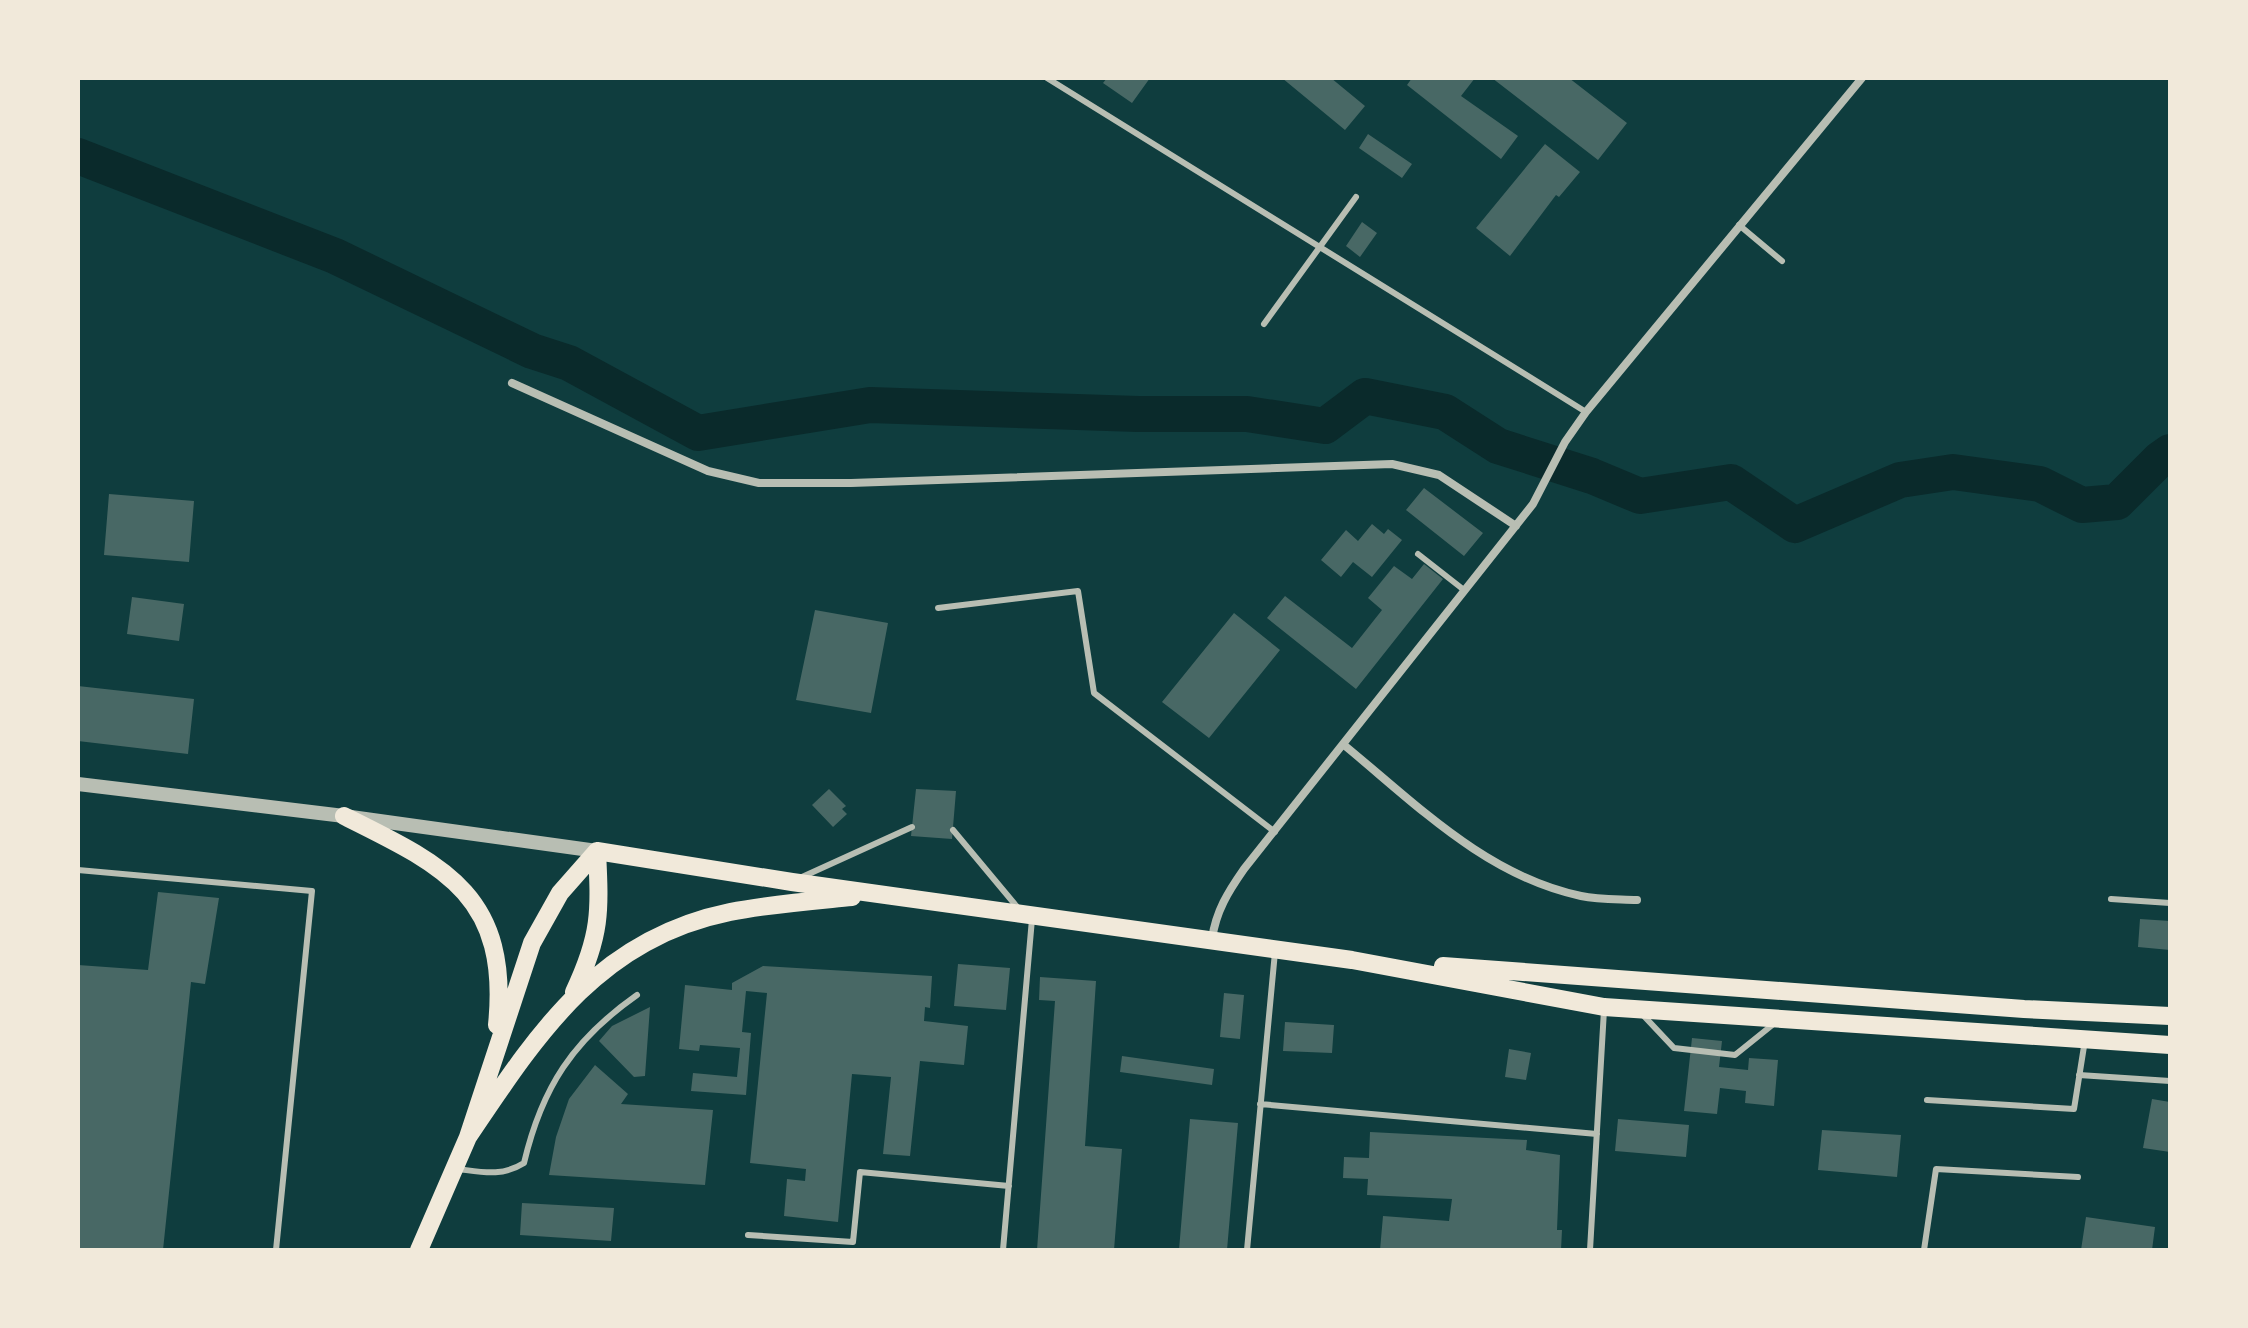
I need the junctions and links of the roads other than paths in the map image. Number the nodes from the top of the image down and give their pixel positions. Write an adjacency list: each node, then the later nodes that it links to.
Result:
1 (1047, 78): 5 (lane)
2 (1862, 78): 4 (street)
3 (1356, 197): 5 (lane)
4 (1739, 225): 6 (lane); 9 (street)
5 (1320, 245): 7 (lane); 9 (lane)
6 (1782, 261)
7 (1264, 324)
8 (512, 383): 10 (street)
9 (1586, 412): 10 (street)
10 (1516, 526): 12 (street)
11 (1418, 554): 12 (lane)
12 (1464, 590): 14 (street)
13 (938, 608): 19 (lane)
14 (1344, 745): 19 (street); 25 (street)
15 (78, 784): 16 (street)
16 (344, 816): 20 (street); 39 (main road)
17 (912, 827): 22 (lane)
18 (953, 830): 27 (lane)
19 (1275, 832): 28 (street)
20 (597, 851): 22 (main road); 32 (main road); 39 (main road)
21 (78, 870): 50 (lane)
22 (792, 882): 23 (main road)
23 (883, 894): 27 (main road); 32 (main road)
24 (2111, 899): 26 (lane)
25 (1637, 900)
26 (2170, 903)
27 (1028, 914): 28 (main road); 48 (lane)
28 (1212, 940): 29 (main road)
29 (1275, 949): 30 (main road); 43 (lane)
30 (1352, 960): 33 (main road); 35 (main road)
31 (637, 995): 46 (lane)
32 (571, 997): 45 (main road)
33 (1604, 1007): 34 (main road); 44 (lane)
34 (1637, 1009): 36 (main road); 36 (lane)
35 (2170, 1016)
36 (1779, 1020): 37 (main road)
37 (2085, 1040): 38 (main road); 40 (lane)
38 (2170, 1045)
39 (493, 1062): 45 (main road)
40 (2079, 1075): 41 (lane); 42 (lane)
41 (2170, 1081)
42 (1927, 1100)
43 (1260, 1104): 44 (lane); 53 (lane)
44 (1597, 1134): 54 (lane)
45 (468, 1137): 46 (main road)
46 (454, 1169): 51 (main road)
47 (2078, 1177): 55 (lane)
48 (1009, 1186): 49 (lane); 52 (lane)
49 (748, 1235)
50 (276, 1250)
51 (419, 1250)
52 (1003, 1250)
53 (1247, 1250)
54 (1590, 1250)
55 (1924, 1250)

